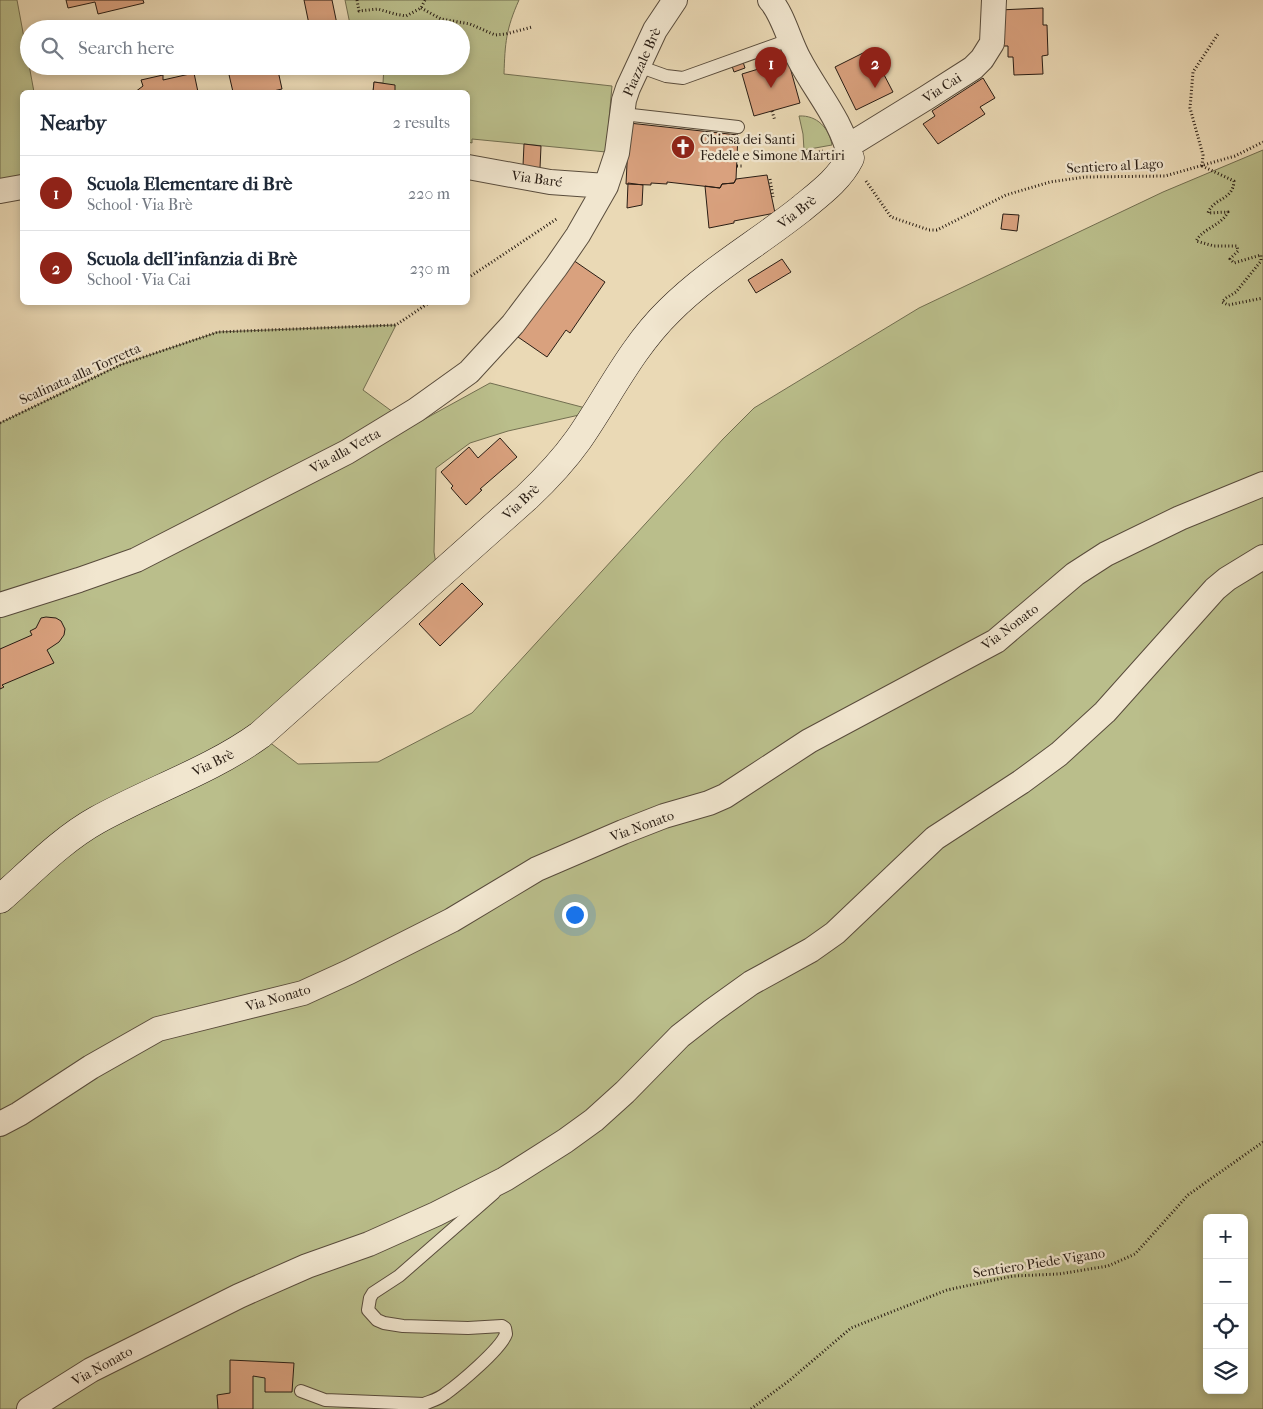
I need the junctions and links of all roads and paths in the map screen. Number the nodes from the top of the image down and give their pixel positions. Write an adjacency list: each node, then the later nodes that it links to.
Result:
1 (357, 0): 6 (path)
2 (425, 0): 6 (path)
3 (674, 0): 12 (street, Piazzale Brè)
4 (770, 0): 11 (street)
5 (994, 0): 18 (street, Via Cai)
6 (421, 8): 7 (path)
7 (447, 20)
8 (470, 24): 9 (path)
9 (532, 27)
10 (1218, 34): 21 (path)
11 (789, 40): 12 (lane); 18 (street)
12 (638, 66): 14 (street, Piazzale Brè)
13 (772, 111): 15 (path)
14 (622, 114): 16 (lane); 25 (street, Piazzale Brè)
15 (775, 121)
16 (738, 128)
17 (1263, 142): 21 (path, Sentiero al Lago)
18 (849, 152): 21 (path, Sentiero al Lago); 36 (street, Via Brè)
19 (737, 166): 20 (path)
20 (744, 166)
21 (1202, 166): 30 (path)
22 (470, 168): 25 (street, Via Baré)
23 (770, 179): 27 (path)
24 (20, 186): 26 (street)
25 (606, 186): 35 (street, Via alla Vetta)
26 (0, 191)
27 (775, 206)
28 (565, 213): 29 (path)
29 (470, 277)
30 (1263, 298)
31 (426, 305): 32 (path, Scalinata alla Torretta)
32 (0, 423)
33 (1263, 484): 37 (street, Via Nonato)
34 (1263, 557): 39 (street, Via Nonato)
35 (0, 605)
36 (0, 899)
37 (0, 1124)
38 (1263, 1142): 42 (path, Sentiero Piede Vigano)
39 (505, 1179): 40 (lane, Via Nonato); 41 (street, Via Nonato)
40 (301, 1391)
41 (29, 1409)
42 (750, 1409)

